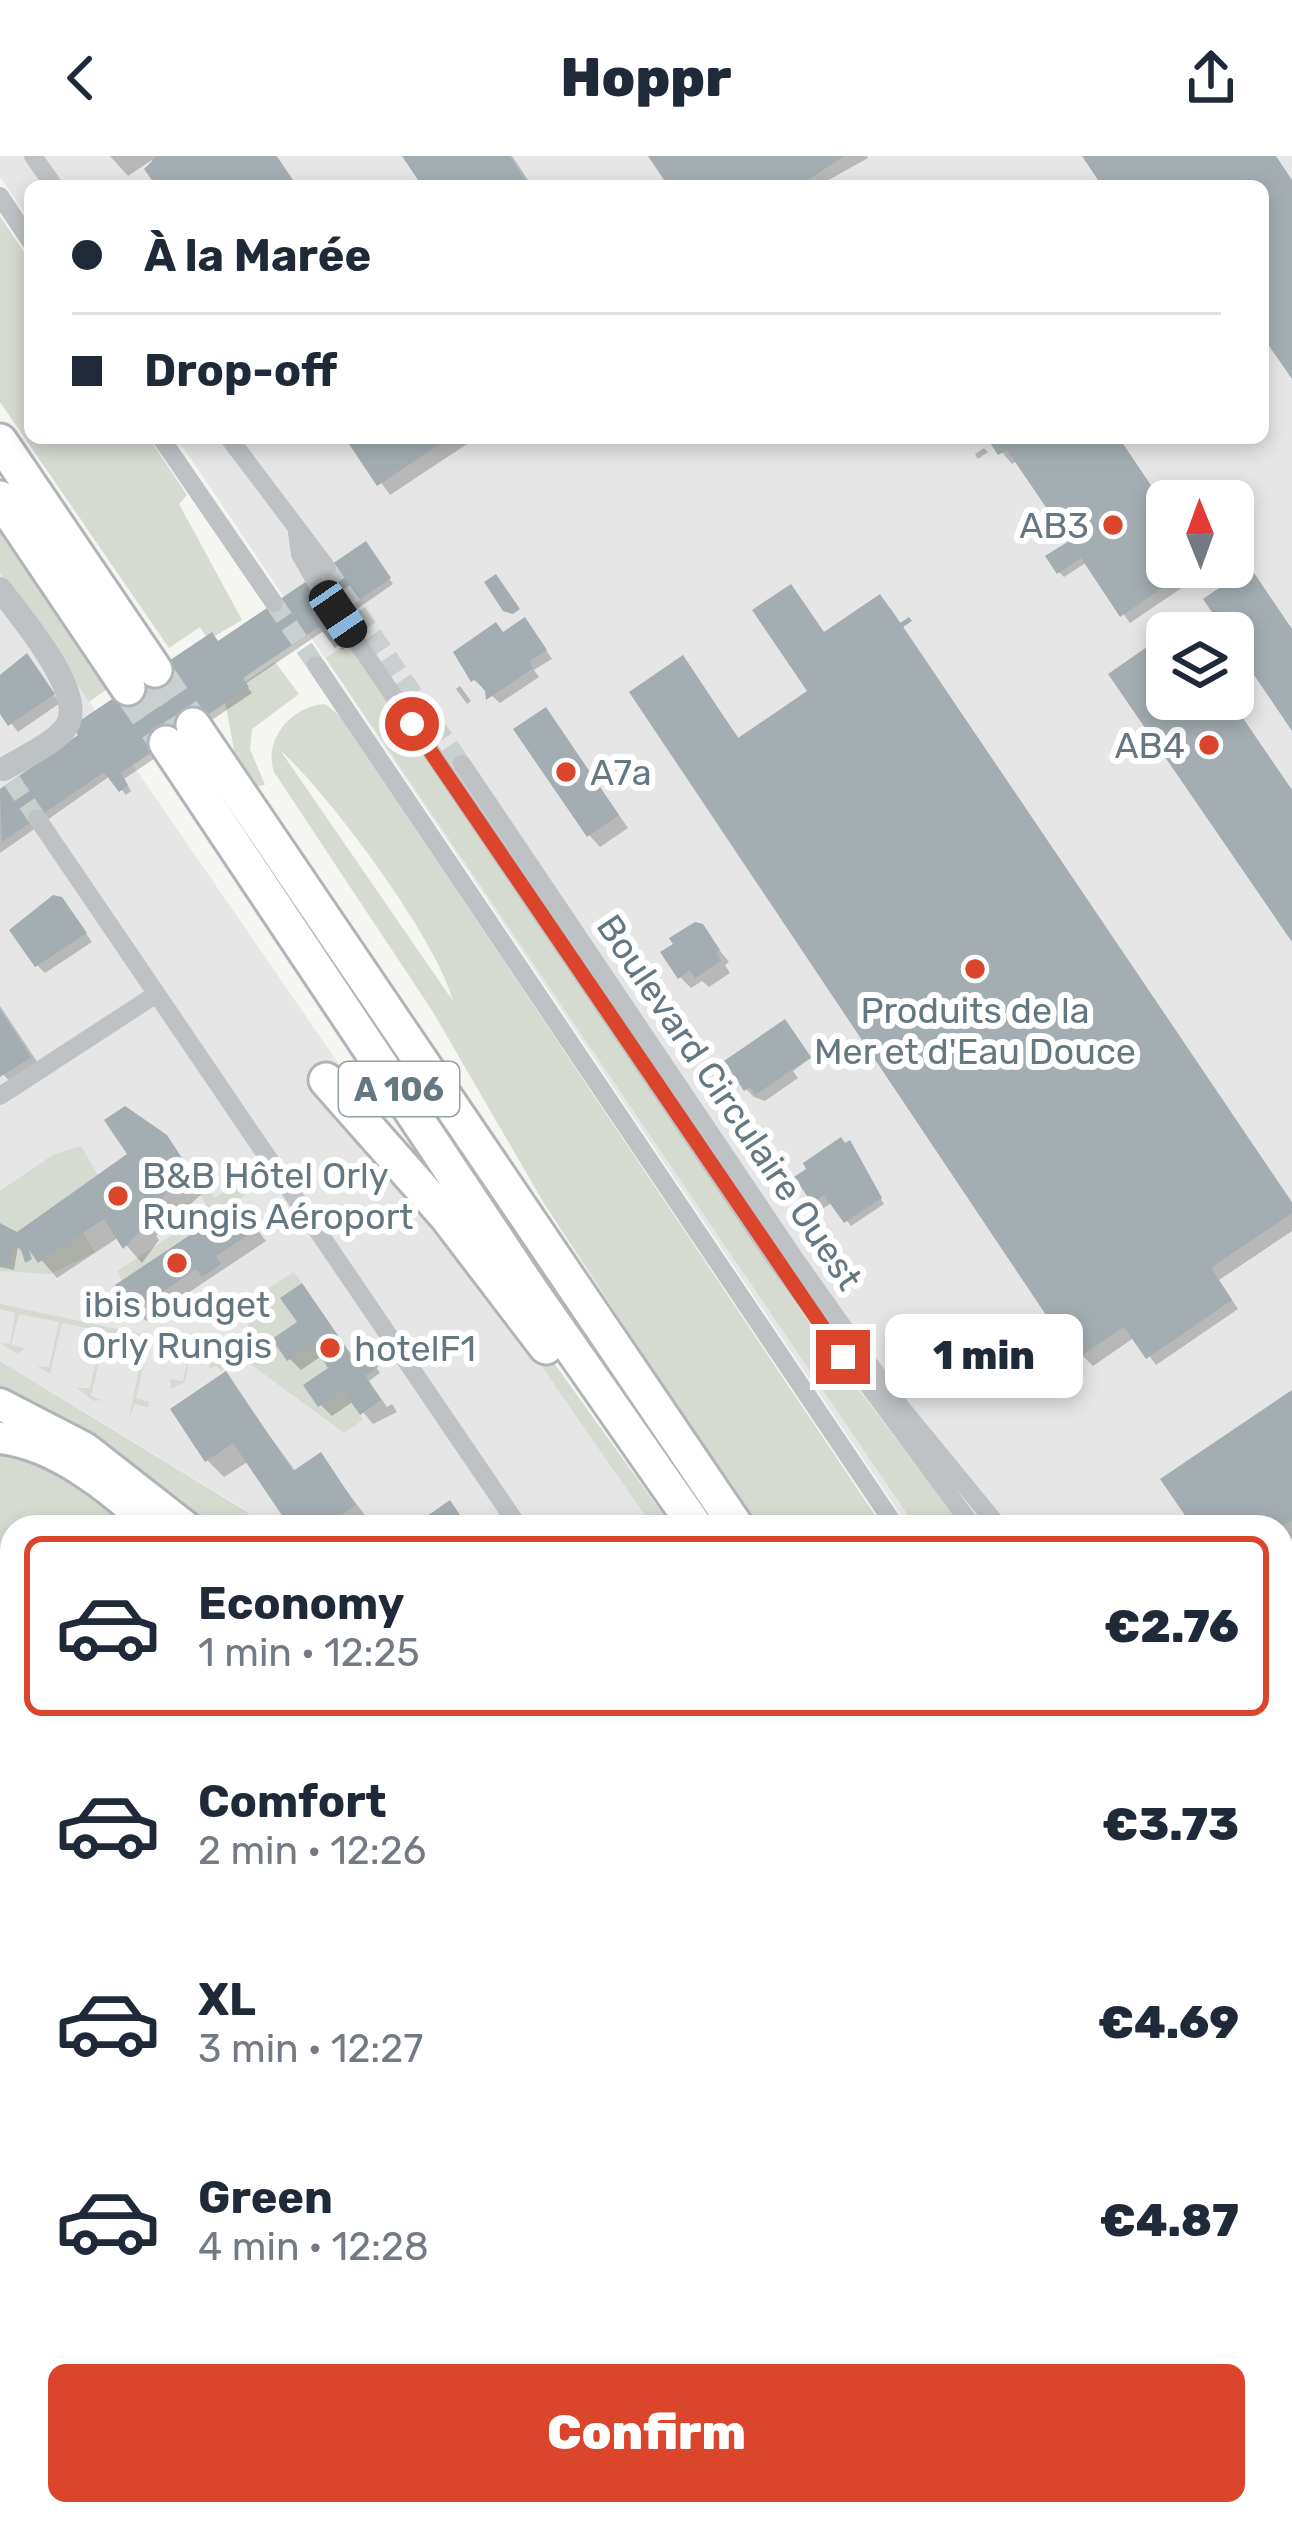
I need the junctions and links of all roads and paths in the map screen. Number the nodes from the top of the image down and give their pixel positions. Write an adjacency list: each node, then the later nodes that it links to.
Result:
1 (0, 196): 2 (street)
2 (24, 233)
3 (0, 441): 6 (highway)
4 (165, 444): 9 (street)
5 (233, 444): 7 (street)
6 (0, 498)
7 (320, 572)
8 (0, 589): 13 (street)
9 (274, 603)
10 (338, 614): 27 (street)
11 (316, 665): 26 (street)
12 (462, 764): 28 (street, Boulevard Circulaire Ouest)
13 (5, 771)
14 (37, 818): 15 (street)
15 (155, 995): 17 (street); 23 (street)
16 (326, 1080): 19 (highway)
17 (0, 1096)
18 (0, 1404): 22 (highway)
19 (633, 1433): 24 (highway, A 106); 25 (highway, A 106)
20 (0, 1438): 21 (highway)
21 (136, 1515)
22 (171, 1515)
23 (511, 1515)
24 (688, 1515)
25 (729, 1515)
26 (888, 1515)
27 (963, 1515)
28 (989, 1515)

